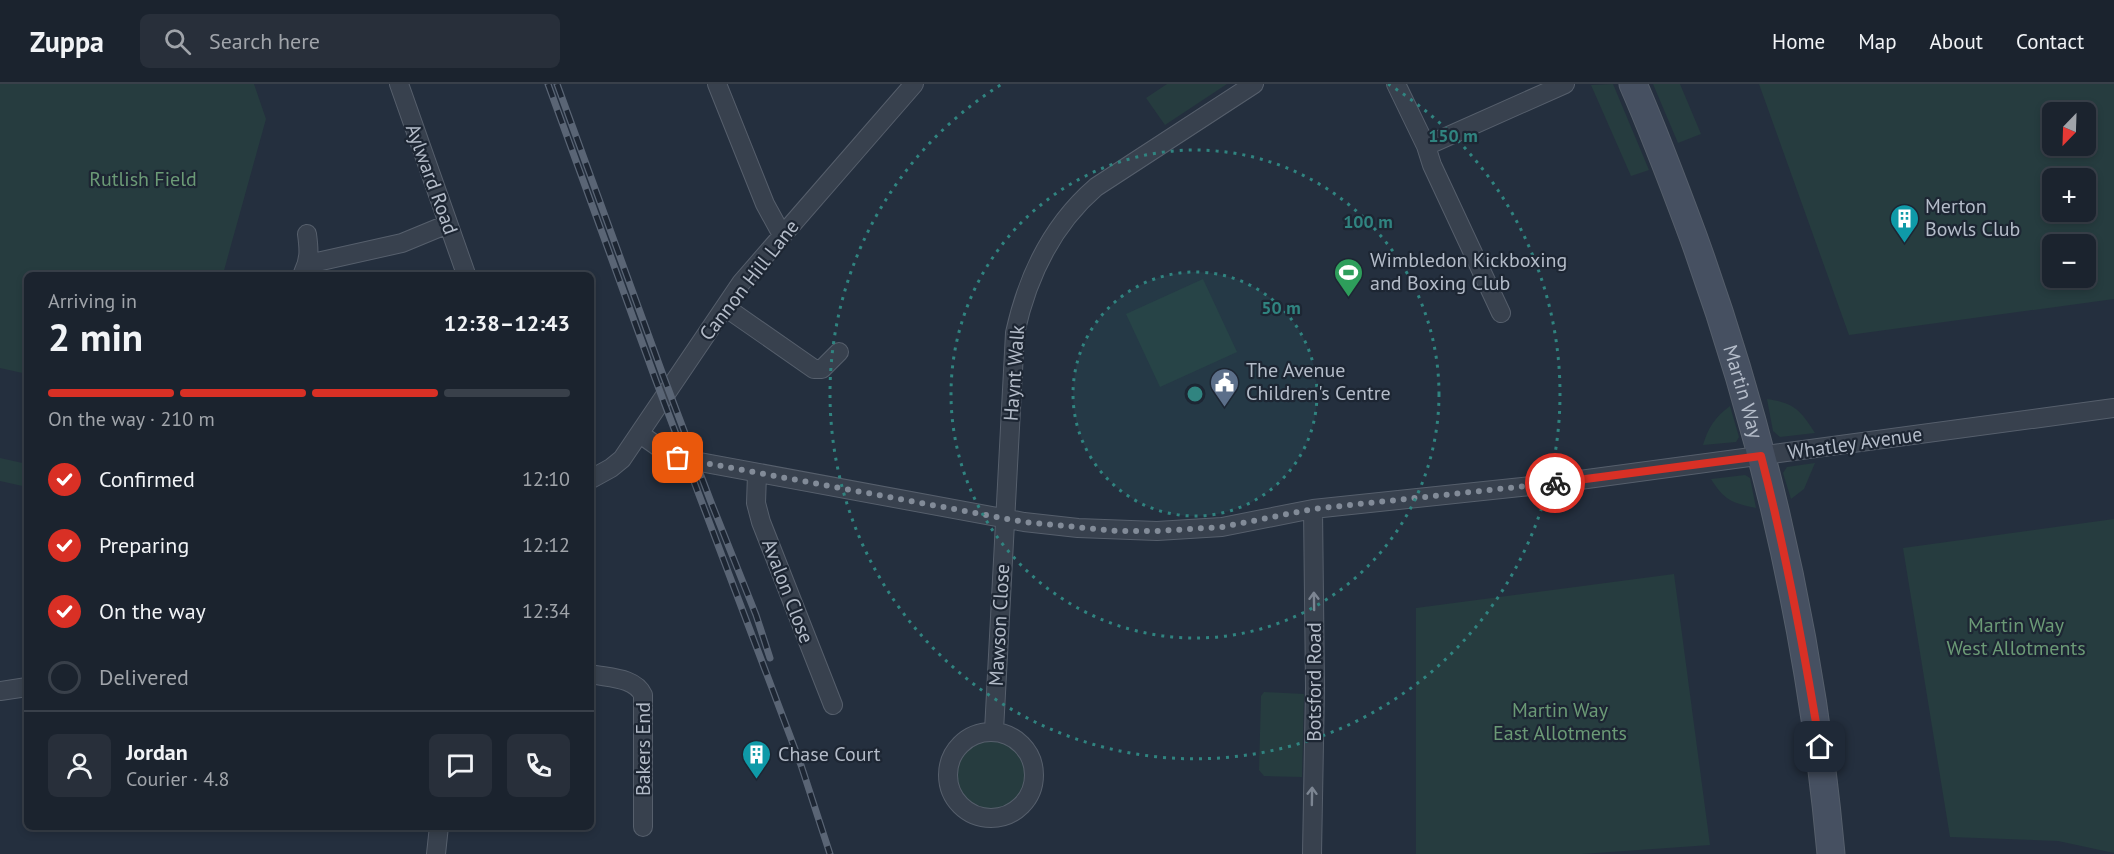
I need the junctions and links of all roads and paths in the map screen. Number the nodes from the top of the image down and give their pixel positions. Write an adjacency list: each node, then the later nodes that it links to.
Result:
1 (399, 84): 9 (street, Aylward Road)
2 (717, 84): 11 (street)
3 (914, 84): 11 (street, Cannon Hill Lane)
4 (1254, 84): 23 (street, Haynt Walk)
5 (1396, 84): 8 (street)
6 (1565, 84): 8 (street)
7 (1633, 84): 19 (main road, Martin Way)
8 (1426, 146): 15 (street)
9 (448, 225): 12 (street); 13 (street, Aylward Road)
10 (307, 234): 12 (street)
11 (782, 235): 14 (street, Cannon Hill Lane)
12 (305, 269)
13 (465, 272)
14 (725, 306): 16 (street); 18 (street, Cannon Hill Lane)
15 (1501, 313)
16 (839, 352)
17 (2114, 408): 19 (street, Whatley Avenue)
18 (640, 434): 20 (street, Whatley Avenue); 21 (street, Cannon Hill Lane)
19 (1761, 456): 22 (street, Whatley Avenue); 33 (main road, Martin Way)
20 (757, 474): 23 (street, Whatley Avenue); 27 (street, Avalon Close)
21 (594, 477)
22 (1313, 509): 23 (street, Whatley Avenue); 32 (street, Botsford Road, one-way to 22)
23 (1005, 518): 28 (street, Mawson Close)
24 (594, 675): 29 (street, Bakers End)
25 (24, 687): 26 (street)
26 (0, 691)
27 (833, 705)
28 (994, 731): 28 (street)
29 (643, 827)
30 (439, 830): 31 (street)
31 (436, 854)
32 (1312, 854)
33 (1832, 854)

